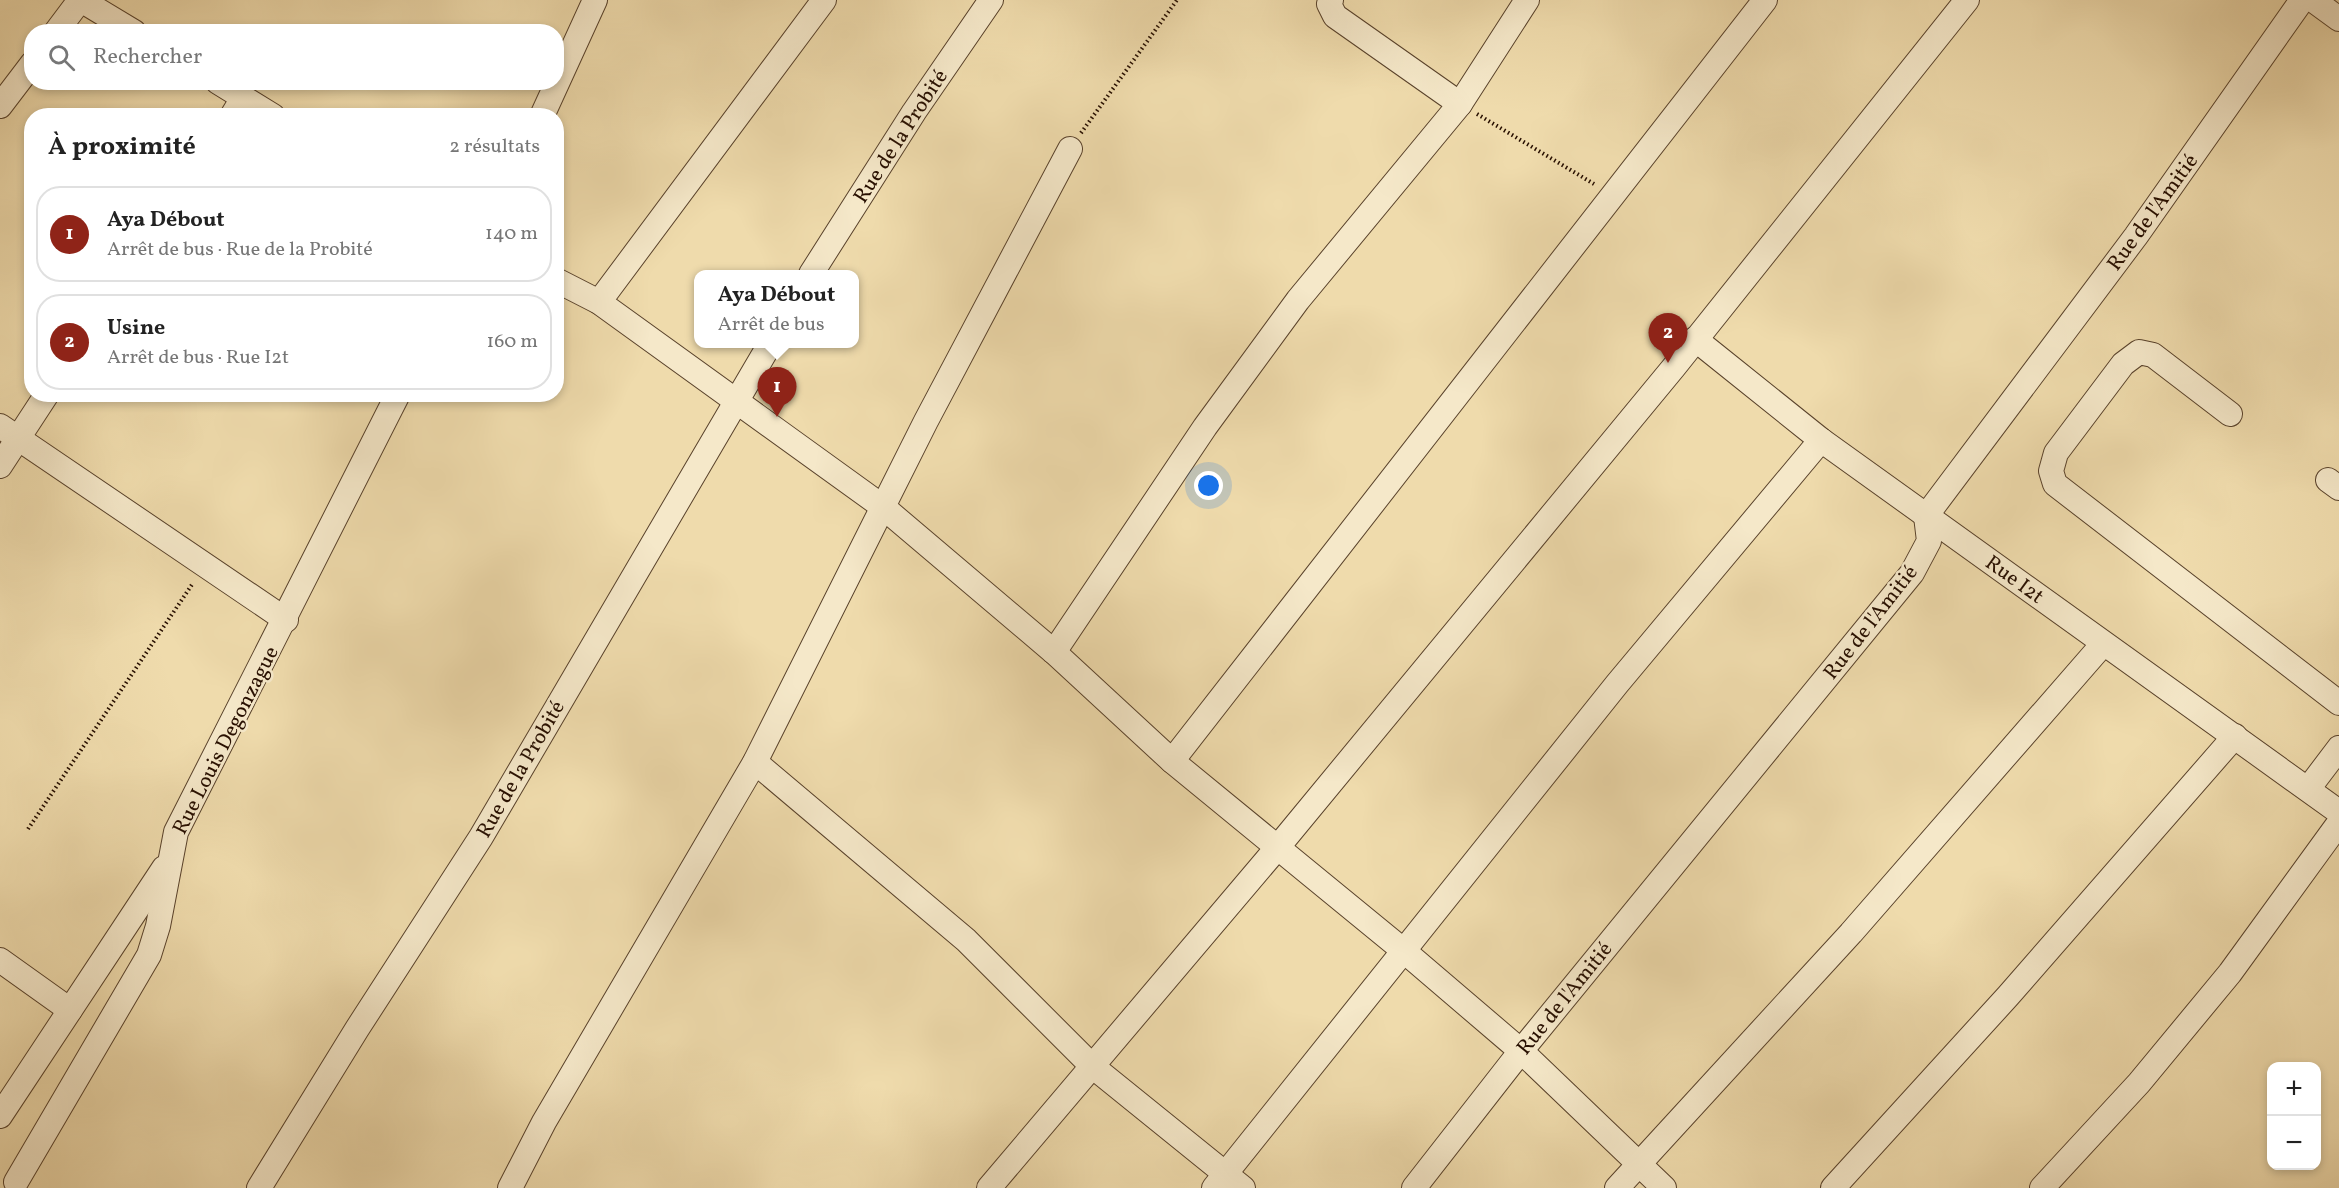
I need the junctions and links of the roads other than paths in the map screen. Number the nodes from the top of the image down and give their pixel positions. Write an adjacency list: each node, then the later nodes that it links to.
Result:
1 (81, 0): 12 (street); 13 (street)
2 (595, 0): 14 (street)
3 (824, 0): 25 (street)
4 (991, 0): 23 (street, Rue de la Probité)
5 (1330, 0): 18 (street)
6 (1527, 0): 18 (street)
7 (1765, 0): 43 (street)
8 (1967, 0): 26 (street)
9 (2302, 0): 36 (street, Rue de l'Amitié)
10 (2313, 0): 11 (street)
11 (2339, 19)
12 (62, 24)
13 (121, 24)
14 (564, 68)
15 (24, 74): 19 (street)
16 (224, 90): 20 (street)
17 (554, 90): 21 (street)
18 (1461, 104): 39 (street)
19 (0, 106)
20 (238, 107)
21 (546, 108)
22 (1070, 149): 35 (street)
23 (814, 270)
24 (564, 284): 25 (street)
25 (599, 302): 28 (street)
26 (1695, 339): 33 (street, Rue I2t); 48 (street)
27 (768, 348): 28 (street, Rue de la Probité)
28 (735, 400): 35 (street); 59 (street, Rue de la Probité)
29 (39, 402): 32 (street)
30 (394, 402): 37 (street, Rue Louis Degonzague)
31 (2230, 414): 40 (street)
32 (9, 432): 34 (street); 37 (street)
33 (1821, 440): 36 (street, Rue I2t); 50 (street)
34 (0, 466)
35 (883, 507): 39 (street); 44 (street)
36 (1926, 516): 38 (street, Rue I2t); 53 (street, Rue de l'Amitié)
37 (286, 620): 49 (street, Rue Louis Degonzague)
38 (2103, 644): 41 (street, Rue I2t); 56 (street)
39 (1054, 652): 43 (street)
40 (2339, 703)
41 (2235, 736): 45 (street, Rue I2t); 65 (street)
42 (2339, 748): 45 (street)
43 (1172, 761): 48 (street)
44 (755, 762): 54 (street); 60 (street)
45 (2308, 789): 46 (street, Rue I2t)
46 (2339, 812)
47 (2339, 823): 66 (street)
48 (1277, 848): 50 (street); 54 (street)
49 (169, 861): 52 (street); 57 (street, Rue Louis Degonzague)
50 (1404, 951): 53 (street); 58 (street)
51 (0, 960): 52 (street)
52 (70, 1010): 55 (street)
53 (1521, 1051): 56 (street); 62 (street, Rue de l'Amitié)
54 (1092, 1066): 58 (street); 61 (street)
55 (0, 1116)
56 (1639, 1165): 63 (street); 64 (street)
57 (13, 1181)
58 (1228, 1183)
59 (259, 1188)
60 (510, 1188)
61 (989, 1188)
62 (1414, 1188)
63 (1617, 1188)
64 (1664, 1188)
65 (1833, 1188)
66 (2042, 1188)

